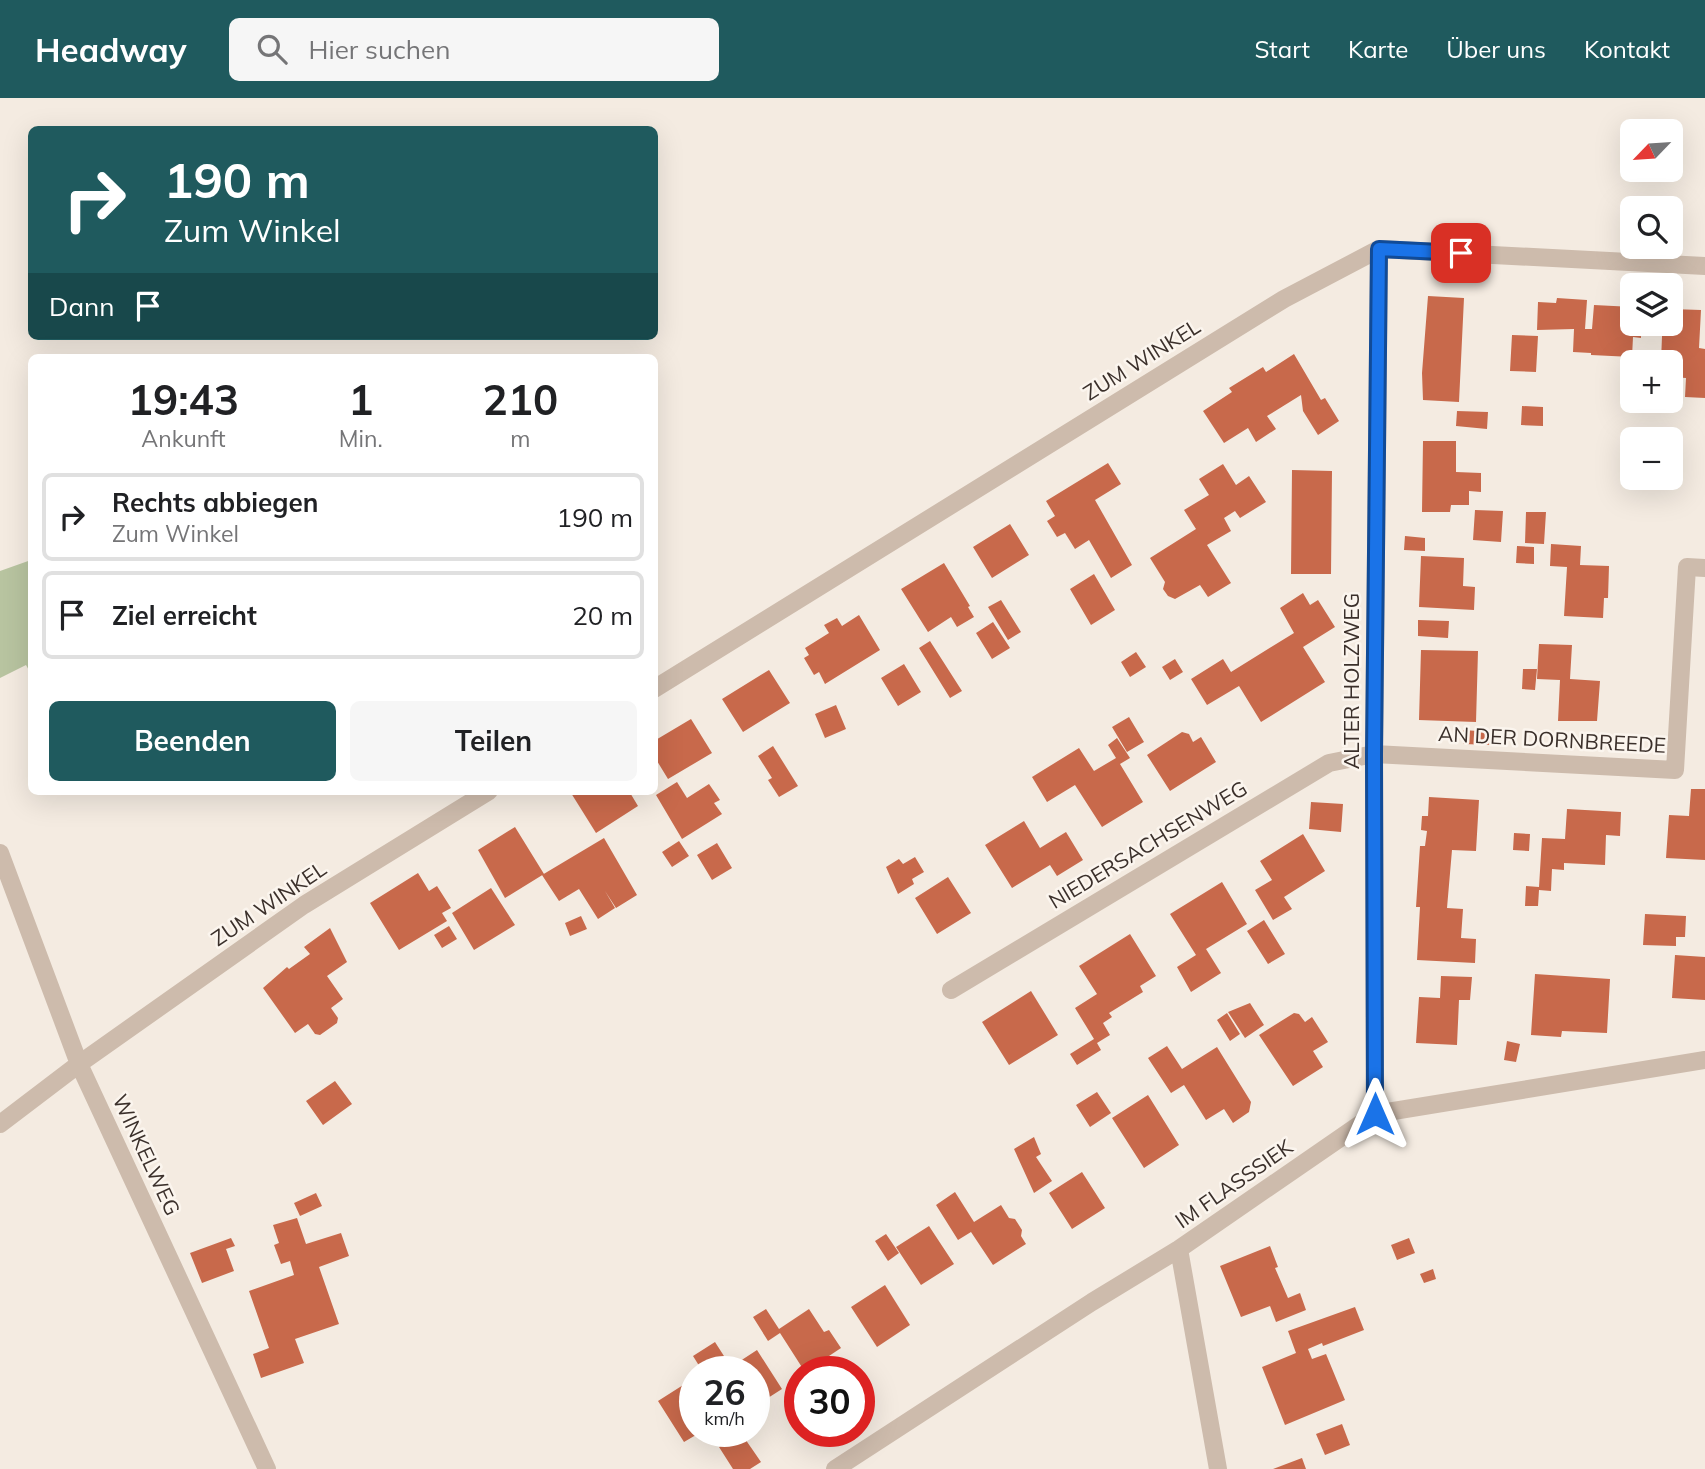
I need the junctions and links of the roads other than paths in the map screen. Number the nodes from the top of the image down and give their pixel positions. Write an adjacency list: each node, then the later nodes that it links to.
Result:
1 (1379, 249): 2 (street); 4 (street, ZUM WINKEL); 5 (street, ALTER HOLZWEG)
2 (1705, 266)
3 (1705, 568): 5 (street, AN DER DORNBREEDE)
4 (658, 687)
5 (1374, 754): 8 (street, NIEDERSACHSENWEG); 11 (street, ALTER HOLZWEG)
6 (483, 795): 10 (street, ZUM WINKEL)
7 (0, 853): 10 (street, WINKELWEG)
8 (951, 990)
9 (1705, 1060): 11 (street, IM FLASSSIEK)
10 (79, 1064): 12 (street, ZUM WINKEL); 14 (street, WINKELWEG)
11 (1375, 1114): 13 (street, IM FLASSSIEK)
12 (0, 1124)
13 (1179, 1250): 15 (street, IM FLASSSIEK); 16 (street)
14 (267, 1469)
15 (835, 1469)
16 (1218, 1469)

